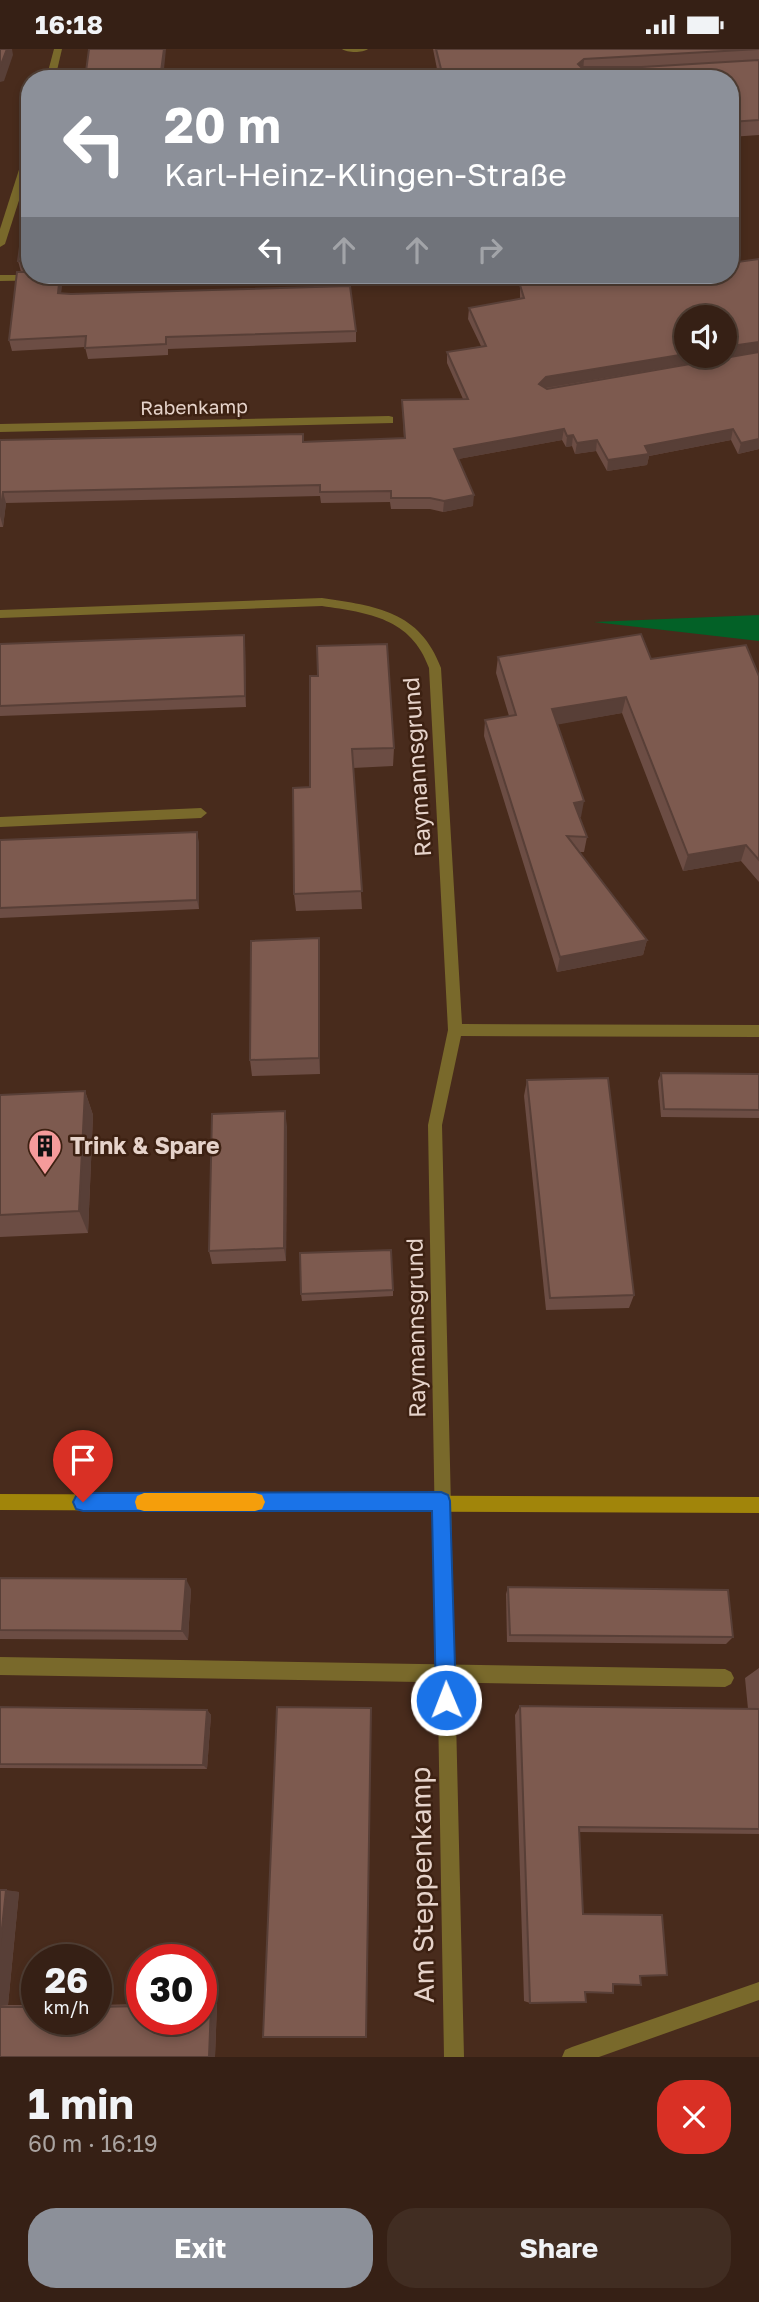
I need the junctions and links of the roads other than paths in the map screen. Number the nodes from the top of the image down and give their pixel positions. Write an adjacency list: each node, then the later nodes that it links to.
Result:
1 (58, 49): 4 (street)
2 (346, 49): 3 (street)
3 (363, 49)
4 (52, 70)
5 (21, 179): 6 (street)
6 (0, 244)
7 (0, 278): 8 (street)
8 (21, 278)
9 (388, 420): 10 (street, Rabenkamp)
10 (0, 428)
11 (0, 614): 14 (street, Raymannsgrund)
12 (201, 813): 13 (street)
13 (0, 822)
14 (455, 1030): 15 (street); 16 (street, Raymannsgrund)
15 (759, 1031)
16 (441, 1501): 17 (main road); 18 (main road); 20 (street, Am Steppenkamp)
17 (0, 1502)
18 (759, 1505)
19 (0, 1666): 20 (street)
20 (445, 1673): 21 (street); 23 (street, Am Steppenkamp)
21 (725, 1678)
22 (759, 1991): 24 (street)
23 (454, 2057)
24 (572, 2057)

